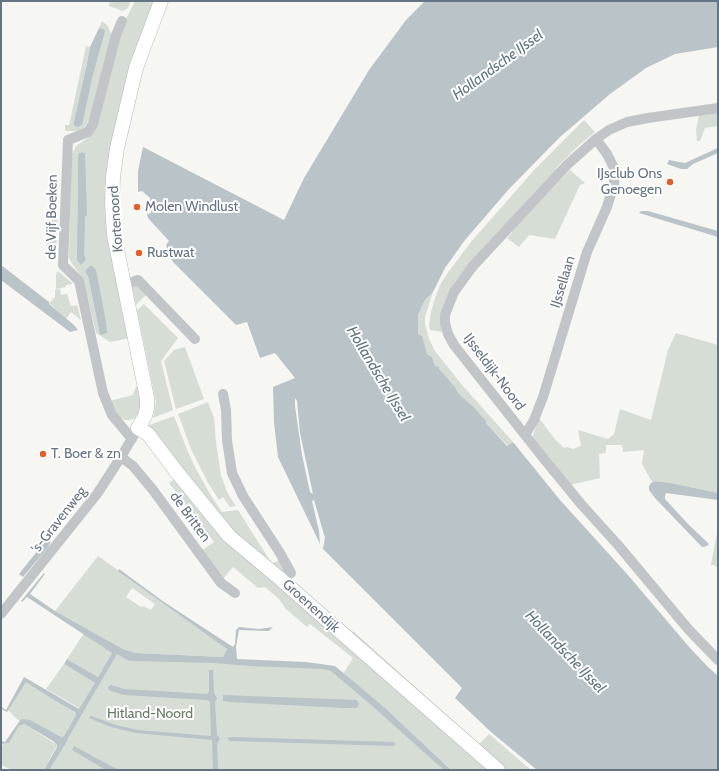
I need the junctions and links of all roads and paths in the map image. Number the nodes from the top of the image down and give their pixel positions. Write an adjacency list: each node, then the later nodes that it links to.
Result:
1 (161, 1): 5 (street, Kortenoord)
2 (122, 21): 8 (street, de Vijf Boeken)
3 (718, 108): 4 (street, IJsseldijk-Noord)
4 (596, 140): 9 (street, IJssellaan); 9 (street, IJsseldijk-Noord)
5 (124, 285): 6 (street); 8 (street, Kortenoord)
6 (196, 339)
7 (223, 394): 11 (street)
8 (135, 433): 10 (street, 's-Gravenweg); 11 (street, Groenendijk)
9 (525, 435): 14 (street, IJsseldijk-Noord)
10 (121, 457): 12 (street, de Britten); 13 (street, 's-Gravenweg)
11 (278, 577): 15 (street, Groenendijk)
12 (235, 594)
13 (1, 614)
14 (718, 660)
15 (498, 770)

